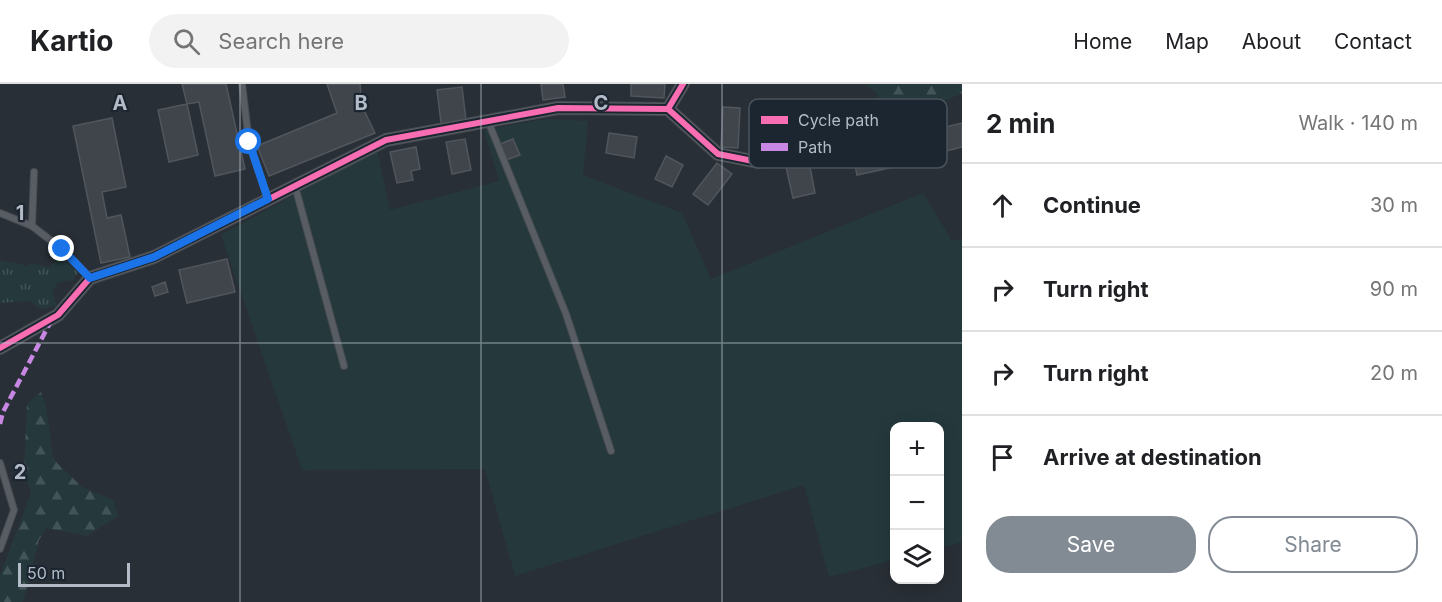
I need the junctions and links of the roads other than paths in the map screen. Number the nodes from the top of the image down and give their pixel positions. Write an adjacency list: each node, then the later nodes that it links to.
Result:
1 (242, 84): 8 (lane)
2 (684, 84): 3 (street)
3 (668, 109): 4 (street); 5 (street)
4 (488, 121): 7 (street); 14 (lane)
5 (749, 160)
6 (34, 172): 10 (lane)
7 (295, 185): 8 (street); 13 (lane)
8 (268, 199): 11 (street)
9 (0, 213): 10 (lane)
10 (32, 226): 11 (lane)
11 (90, 278): 12 (street)
12 (0, 348)
13 (344, 366)
14 (611, 451)
15 (0, 463): 16 (lane)
16 (0, 549)

